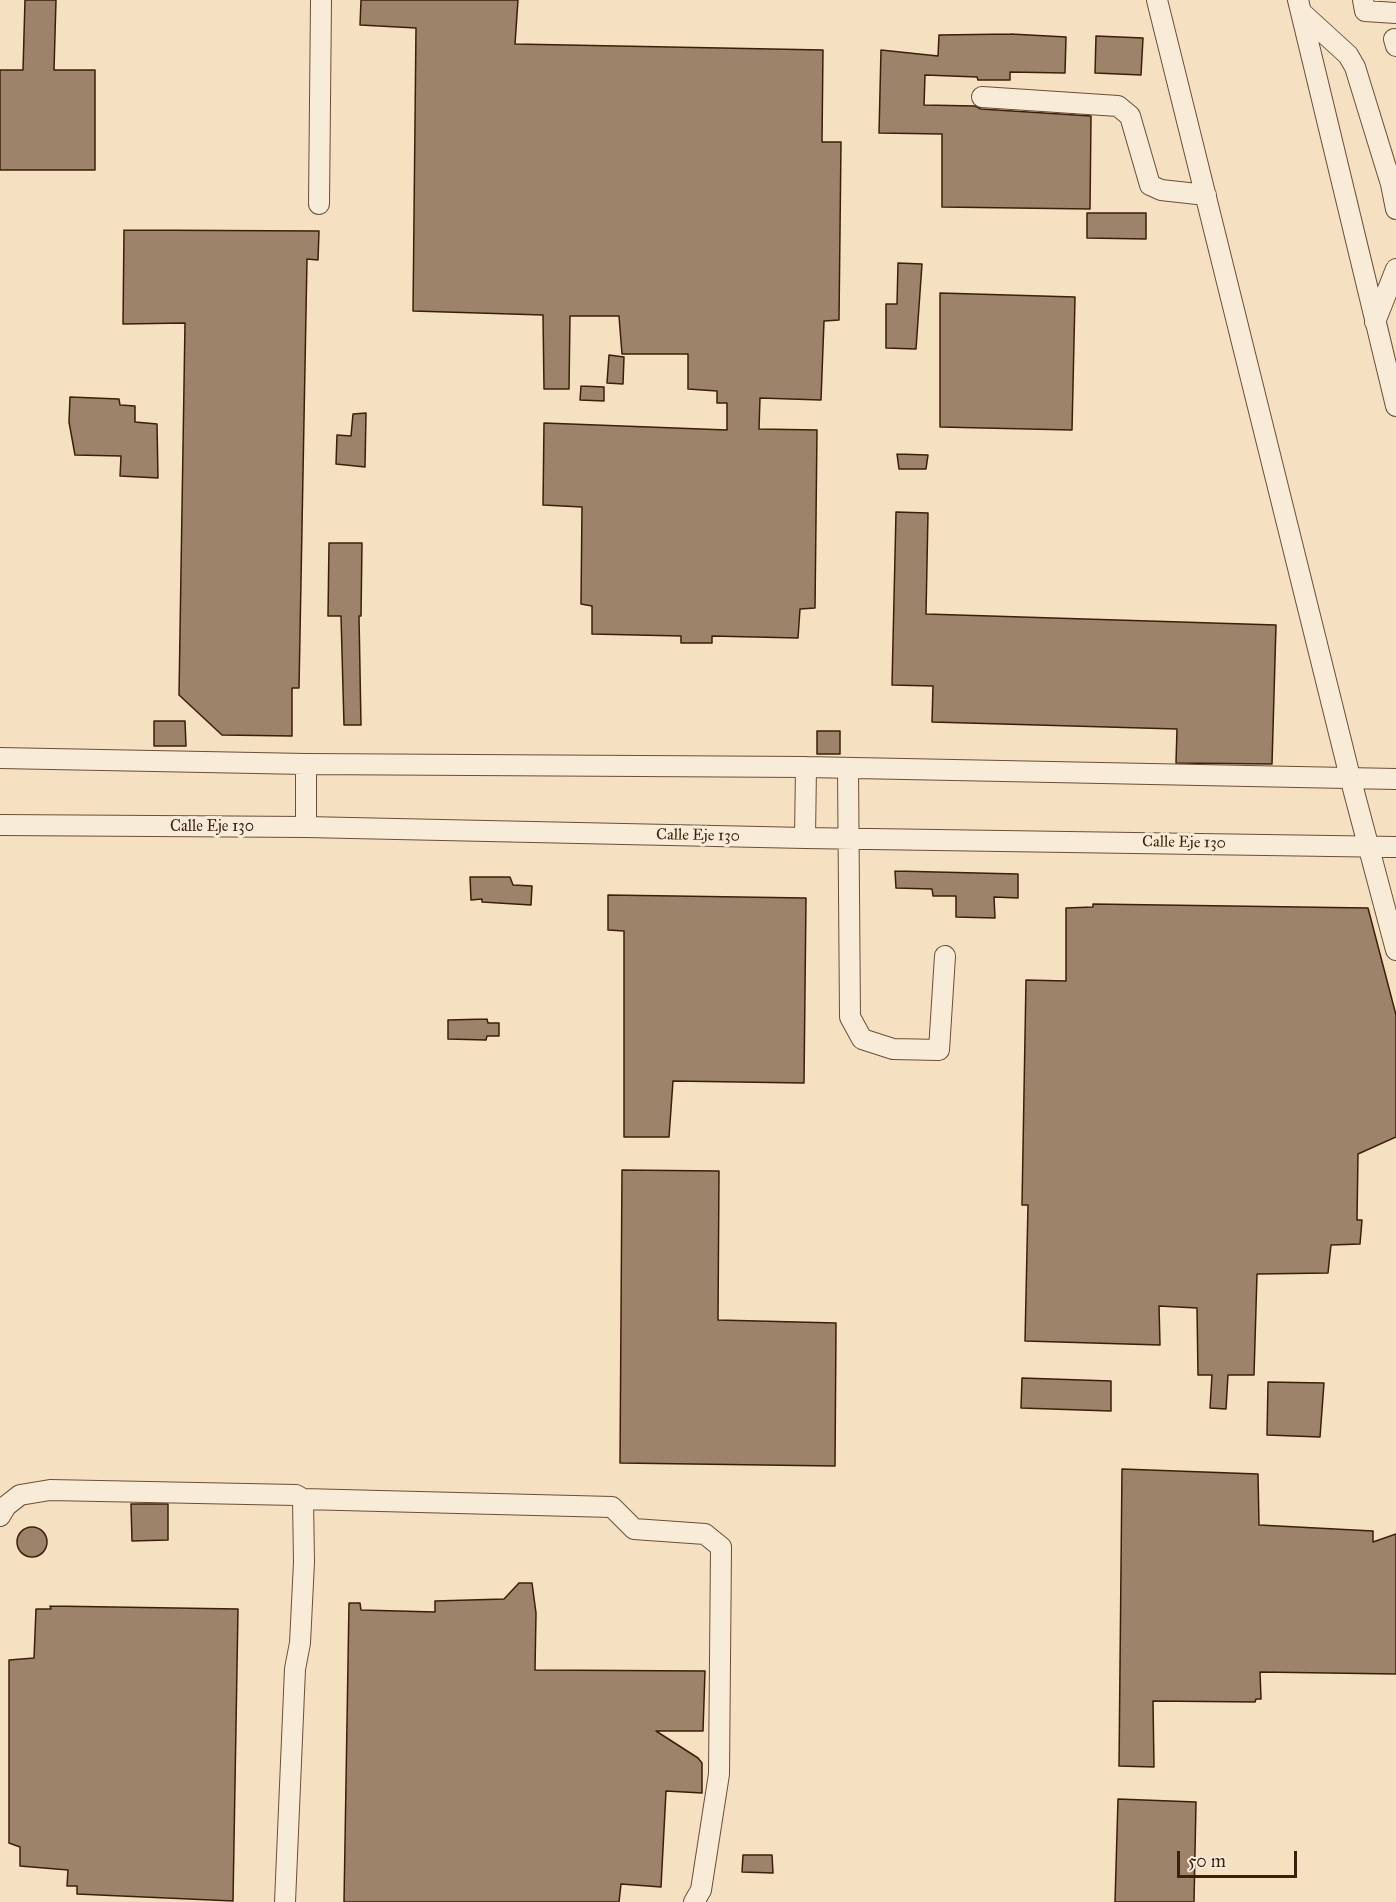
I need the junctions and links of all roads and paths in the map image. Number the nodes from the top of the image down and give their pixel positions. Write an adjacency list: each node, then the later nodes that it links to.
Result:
1 (321, 0): 9 (street)
2 (1157, 0): 8 (street)
3 (1363, 0): 5 (street)
4 (1300, 7): 7 (street); 12 (street)
5 (1396, 13)
6 (982, 97): 8 (street)
7 (1394, 182): 10 (street)
8 (1206, 195): 18 (street)
9 (319, 204)
10 (1396, 208)
11 (1396, 269): 12 (street)
12 (1375, 322): 13 (street)
13 (1396, 406)
14 (0, 758): 15 (street)
15 (306, 764): 16 (street); 21 (street)
16 (806, 767): 17 (street); 22 (street)
17 (848, 769): 18 (street); 23 (street)
18 (1350, 777): 19 (street); 24 (street)
19 (1396, 778)
20 (0, 825): 21 (street, Calle Eje 130)
21 (306, 827): 22 (street, Calle Eje 130)
22 (805, 838): 23 (street, Calle Eje 130)
23 (847, 839): 24 (street, Calle Eje 130); 27 (street)
24 (1369, 845): 25 (street, Calle Eje 130); 26 (street)
25 (1396, 847)
26 (1396, 950)
27 (945, 957)
28 (303, 1499): 29 (street); 30 (street); 31 (street)
29 (0, 1516)
30 (285, 1902)
31 (694, 1902)

